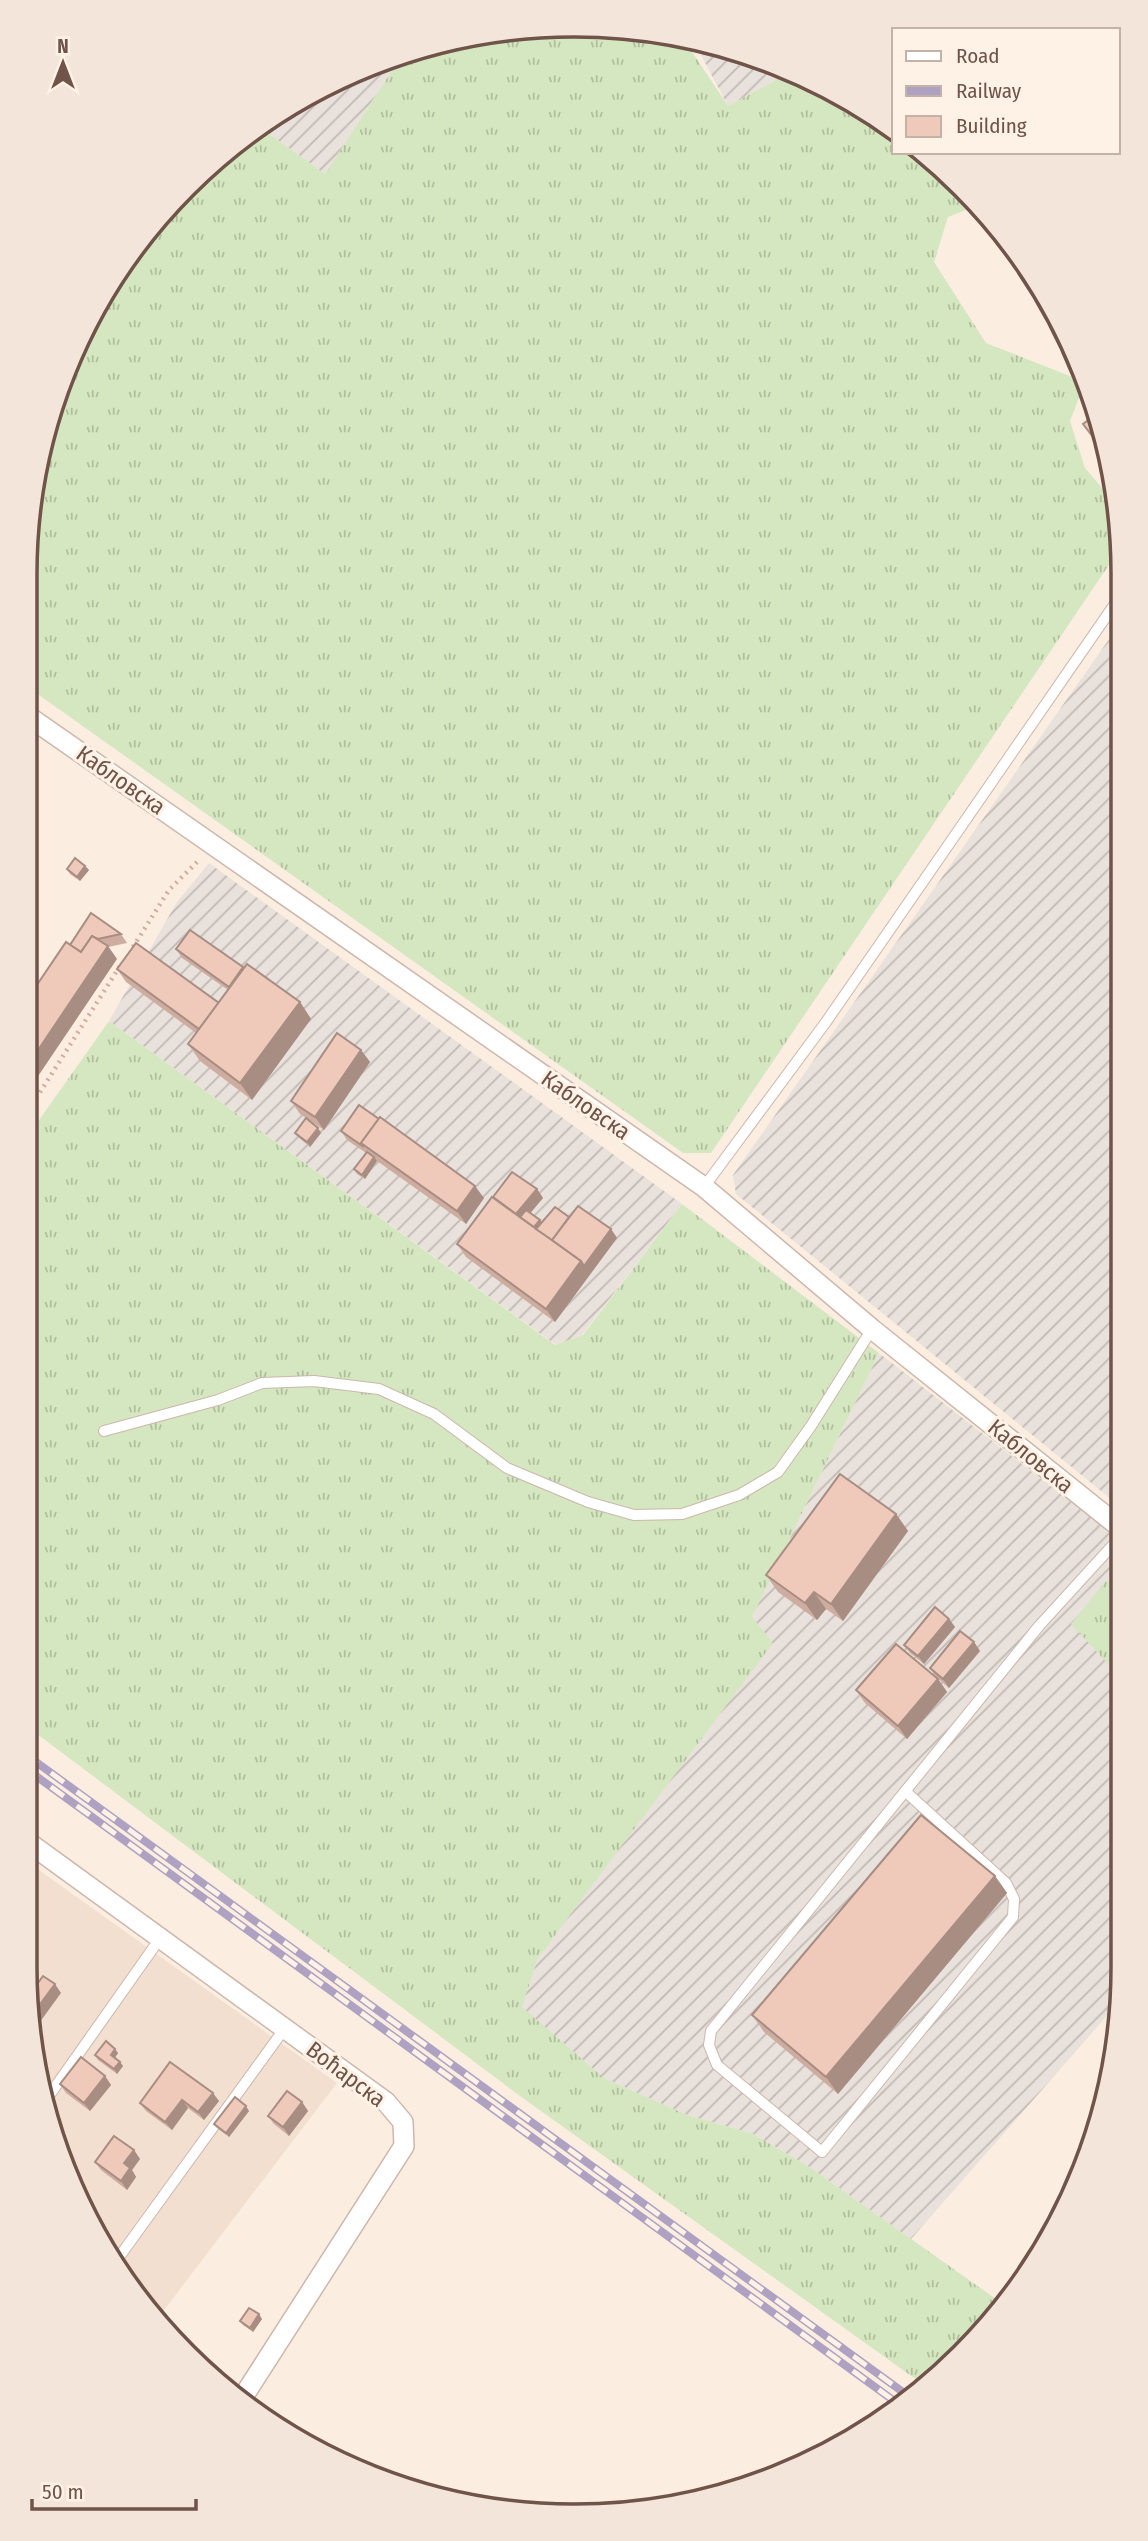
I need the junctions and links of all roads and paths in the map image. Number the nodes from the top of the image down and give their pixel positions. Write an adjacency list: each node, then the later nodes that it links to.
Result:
1 (1111, 610): 5 (lane)
2 (37, 723): 3 (street, Кабловска)
3 (214, 844): 4 (path); 5 (street, Кабловска)
4 (37, 1096)
5 (704, 1187): 6 (street, Кабловска)
6 (872, 1329): 7 (lane); 8 (street, Кабловска)
7 (104, 1431)
8 (1111, 1520)
9 (1111, 1547): 10 (lane)
10 (905, 1791): 10 (lane)
11 (37, 1849): 12 (street, Воћарска)
12 (161, 1937): 13 (street, Воћарска); 14 (lane)
13 (285, 2028): 15 (lane); 16 (street, Воћарска)
14 (52, 2092)
15 (121, 2255)
16 (246, 2392)

